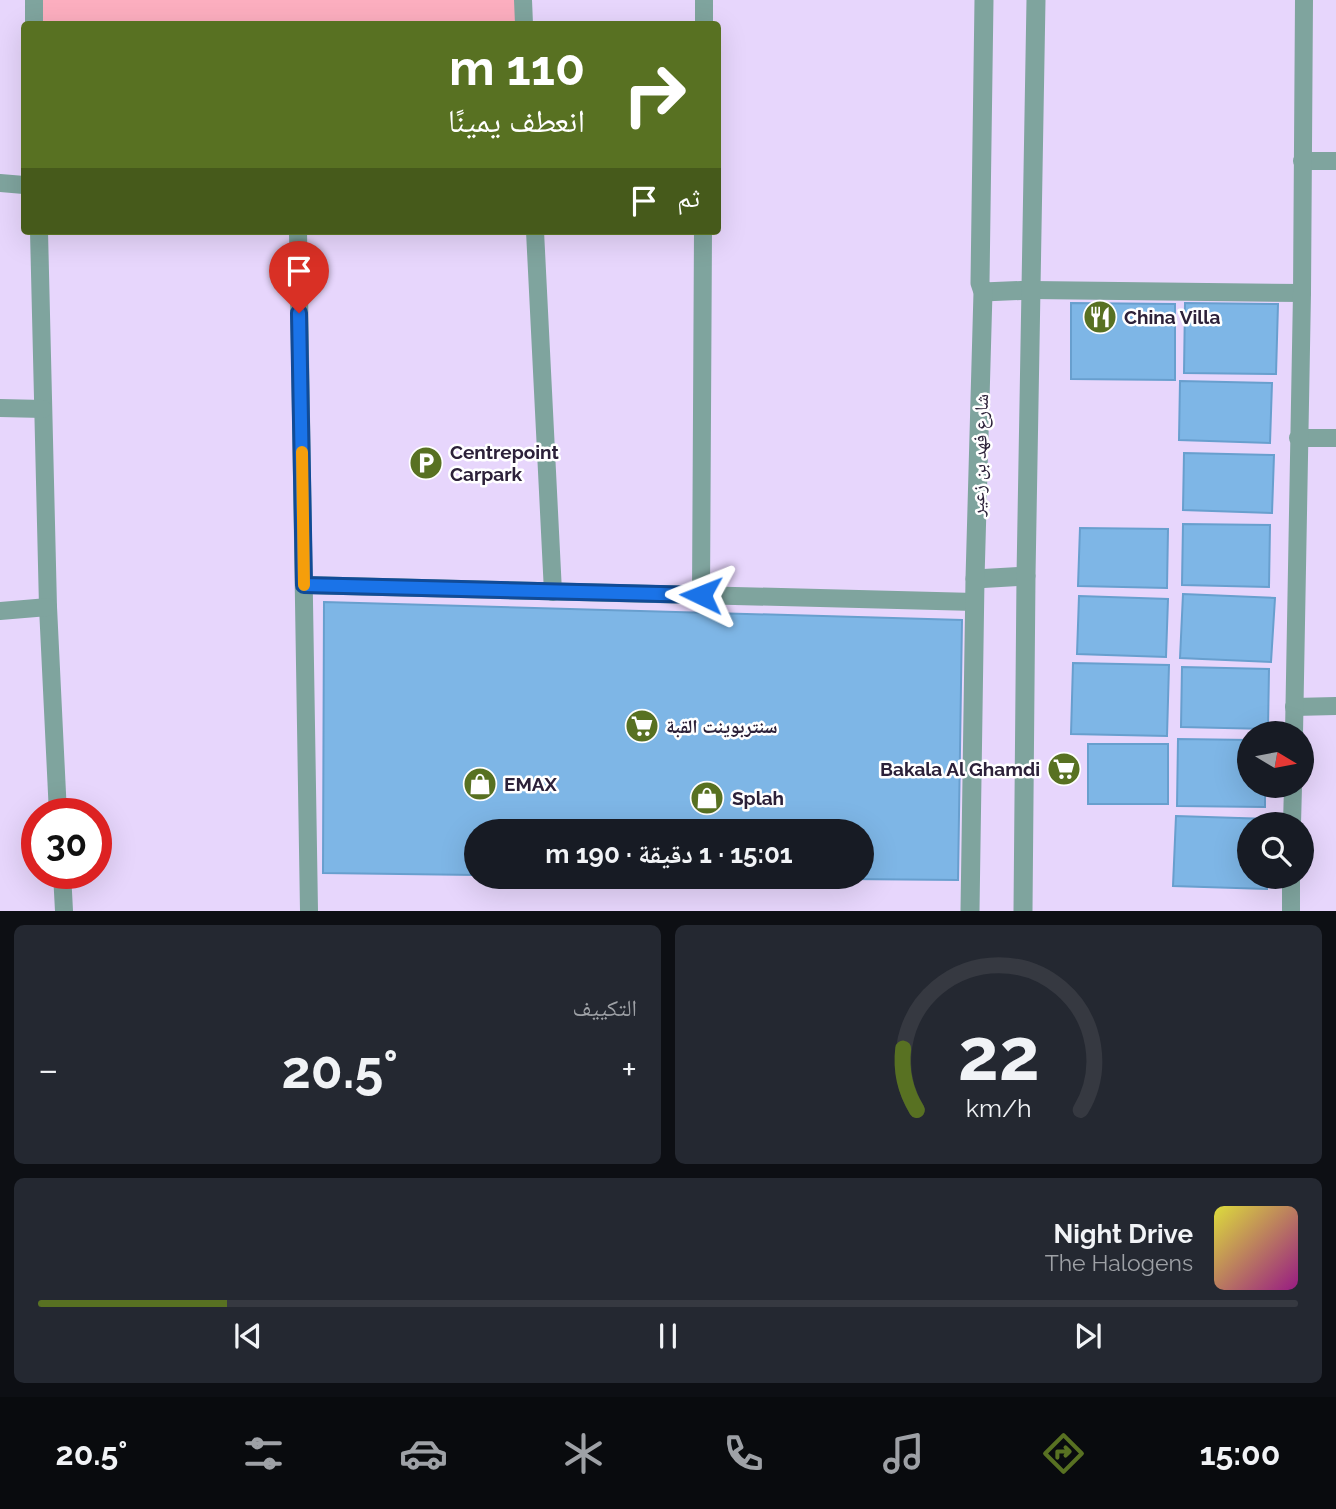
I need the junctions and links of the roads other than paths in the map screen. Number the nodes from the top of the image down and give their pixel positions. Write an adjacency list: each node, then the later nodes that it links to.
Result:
1 (34, 0): 7 (street)
2 (523, 0): 8 (street)
3 (704, 0): 9 (street)
4 (984, 0): 19 (street, شارع فهد بن زعير)
5 (1036, 0): 18 (street)
6 (1304, 0): 11 (street)
7 (34, 21)
8 (524, 21)
9 (704, 21)
10 (1336, 160): 11 (street)
11 (1302, 161): 20 (street)
12 (0, 184): 13 (street)
13 (21, 185)
14 (39, 235): 22 (street)
15 (298, 235): 27 (street)
16 (534, 235): 28 (street)
17 (703, 235): 29 (street)
18 (1032, 290): 19 (street); 20 (street); 25 (street)
19 (983, 292): 26 (street, شارع فهد بن زعير)
20 (1302, 293): 23 (street)
21 (0, 408): 22 (street)
22 (43, 409): 31 (street)
23 (1298, 438): 24 (street); 34 (street)
24 (1336, 438)
25 (1026, 576): 26 (street); 42 (street)
26 (975, 579): 30 (street, شارع فهد بن زعير)
27 (304, 585): 28 (street); 40 (street)
28 (553, 592): 29 (street)
29 (701, 595): 30 (street)
30 (975, 602): 41 (street, شارع فهد بن زعير)
31 (48, 607): 32 (street); 36 (street)
32 (0, 611)
33 (1336, 706): 34 (street)
34 (1294, 707): 35 (street)
35 (1293, 721)
36 (57, 798)
37 (63, 889): 39 (street)
38 (1291, 889): 43 (street)
39 (64, 911)
40 (309, 911)
41 (970, 911)
42 (1023, 911)
43 (1291, 911)

